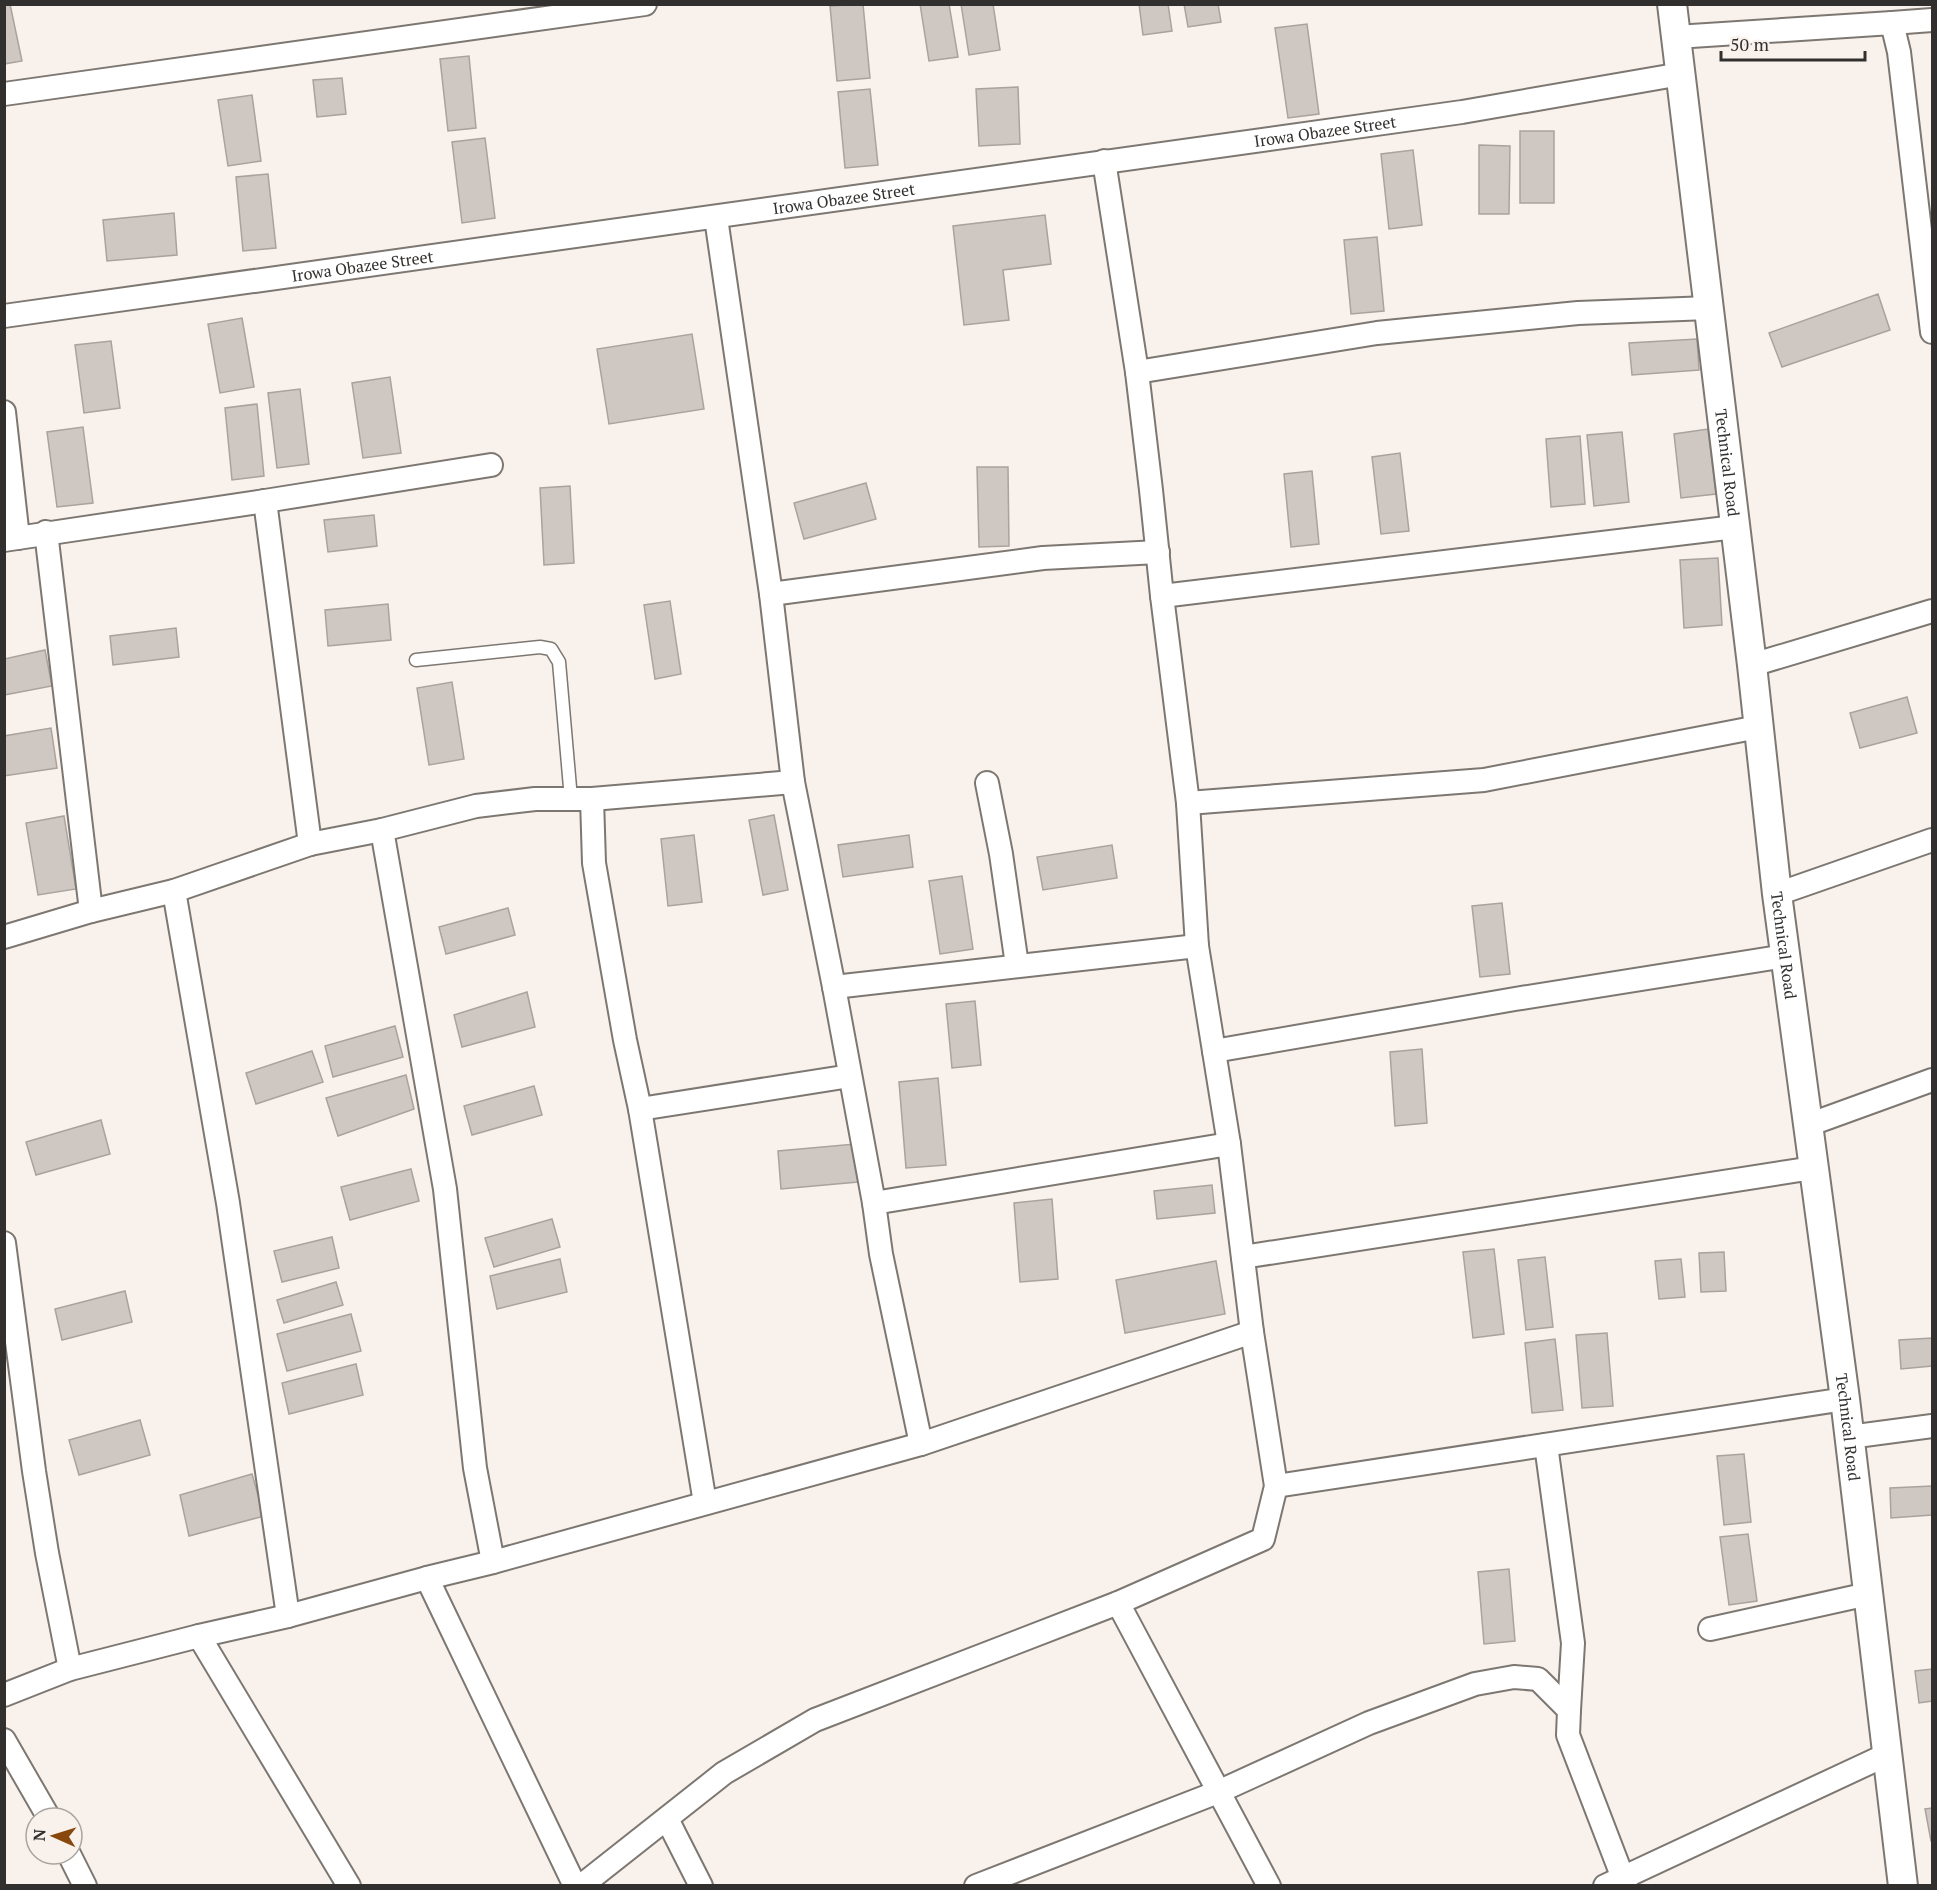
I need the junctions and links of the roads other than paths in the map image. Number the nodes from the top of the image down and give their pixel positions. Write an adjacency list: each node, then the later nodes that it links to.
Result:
1 (645, 4): 7 (street)
2 (1672, 4): 5 (street, Technical Road)
3 (1932, 20): 4 (street)
4 (1892, 22): 5 (street); 12 (street)
5 (1676, 37): 6 (street, Technical Road)
6 (1681, 74): 8 (street, Irowa Obazee Street); 10 (street, Technical Road)
7 (4, 94)
8 (1104, 161): 9 (street, Irowa Obazee Street); 13 (street)
9 (716, 218): 11 (street, Irowa Obazee Street); 21 (street)
10 (1709, 308): 13 (street); 17 (street, Technical Road)
11 (4, 316)
12 (1932, 332)
13 (1137, 372): 20 (street)
14 (4, 412): 19 (street)
15 (491, 465): 16 (street)
16 (265, 501): 18 (street); 33 (street)
17 (1735, 526): 22 (street); 25 (street, Technical Road)
18 (46, 532): 19 (street); 36 (street)
19 (11, 539)
20 (1158, 552): 21 (street); 22 (street)
21 (771, 594): 27 (street)
22 (1162, 596): 30 (street)
23 (1932, 611): 25 (street)
24 (416, 660): 29 (lane)
25 (1752, 665): 26 (street, Technical Road)
26 (1758, 727): 30 (street); 35 (street, Technical Road)
27 (793, 782): 29 (street); 41 (street)
28 (987, 783): 40 (street)
29 (581, 799): 31 (street); 45 (street)
30 (1188, 803): 38 (street)
31 (382, 830): 33 (street); 60 (street)
32 (1932, 840): 35 (street)
33 (310, 844): 34 (street)
34 (174, 891): 36 (street); 64 (street)
35 (1777, 894): 39 (street, Technical Road)
36 (91, 911): 37 (street)
37 (4, 937)
38 (1197, 946): 40 (street); 42 (street)
39 (1785, 956): 42 (street); 46 (street, Technical Road)
40 (1017, 965): 41 (street)
41 (834, 987): 43 (street)
42 (1214, 1051): 47 (street)
43 (850, 1076): 45 (street); 49 (street)
44 (1932, 1080): 46 (street)
45 (640, 1109): 59 (street)
46 (1809, 1125): 48 (street, Technical Road)
47 (1229, 1144): 49 (street); 51 (street)
48 (1813, 1168): 51 (street); 53 (street, Technical Road)
49 (874, 1203): 56 (street)
50 (4, 1243): 67 (street)
51 (1243, 1257): 52 (street)
52 (1252, 1332): 56 (street); 58 (street)
53 (1845, 1399): 55 (street, Technical Road); 57 (street)
54 (1932, 1426): 55 (street)
55 (1849, 1437): 62 (street, Technical Road)
56 (921, 1444): 59 (street)
57 (1546, 1445): 58 (street); 69 (street)
58 (1276, 1486): 63 (street)
59 (705, 1503): 60 (street)
60 (493, 1562): 61 (street)
61 (427, 1578): 64 (street); 79 (street)
62 (1868, 1594): 65 (street); 71 (street, Technical Road)
63 (1118, 1603): 72 (street); 74 (street)
64 (288, 1616): 66 (street)
65 (1710, 1629)
66 (199, 1636): 67 (street); 78 (street)
67 (70, 1669): 68 (street)
68 (4, 1695)
69 (1569, 1710): 72 (street); 76 (street)
70 (4, 1740): 73 (street)
71 (1886, 1755): 76 (street); 84 (street, Technical Road)
72 (1218, 1792): 82 (street); 83 (street)
73 (42, 1806)
74 (667, 1819): 80 (street); 81 (street)
75 (75, 1866): 77 (street)
76 (1618, 1883)
77 (86, 1886)
78 (350, 1886)
79 (575, 1886)
80 (581, 1886)
81 (701, 1886)
82 (976, 1886)
83 (1269, 1886)
84 (1903, 1886)

